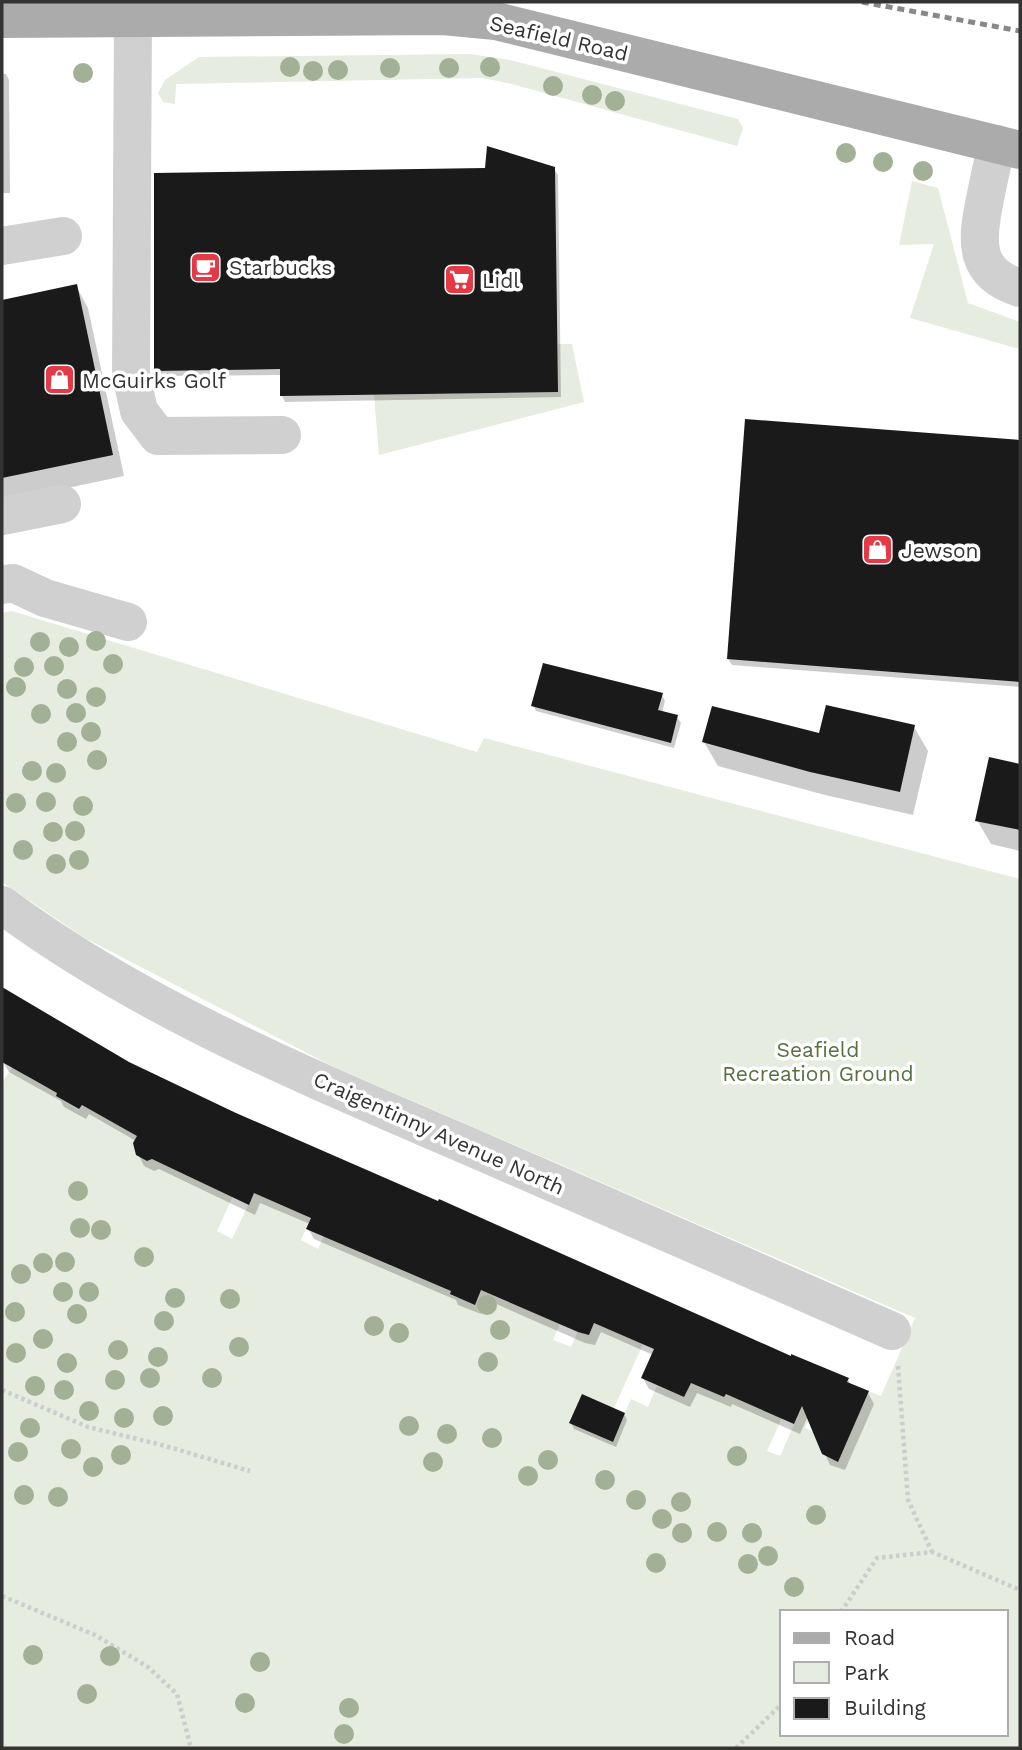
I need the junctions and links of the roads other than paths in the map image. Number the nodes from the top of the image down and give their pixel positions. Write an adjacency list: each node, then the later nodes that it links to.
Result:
1 (2, 19): 2 (main road, Seafield Road)
2 (133, 19): 3 (main road, Seafield Road); 7 (street)
3 (1009, 147): 6 (street)
4 (63, 236): 5 (street)
5 (2, 246)
6 (1020, 288)
7 (282, 435)
8 (62, 504): 9 (street)
9 (2, 516)
10 (2, 585): 11 (street)
11 (128, 622)
12 (2, 905): 13 (street, Craigentinny Avenue North)
13 (892, 1331)

